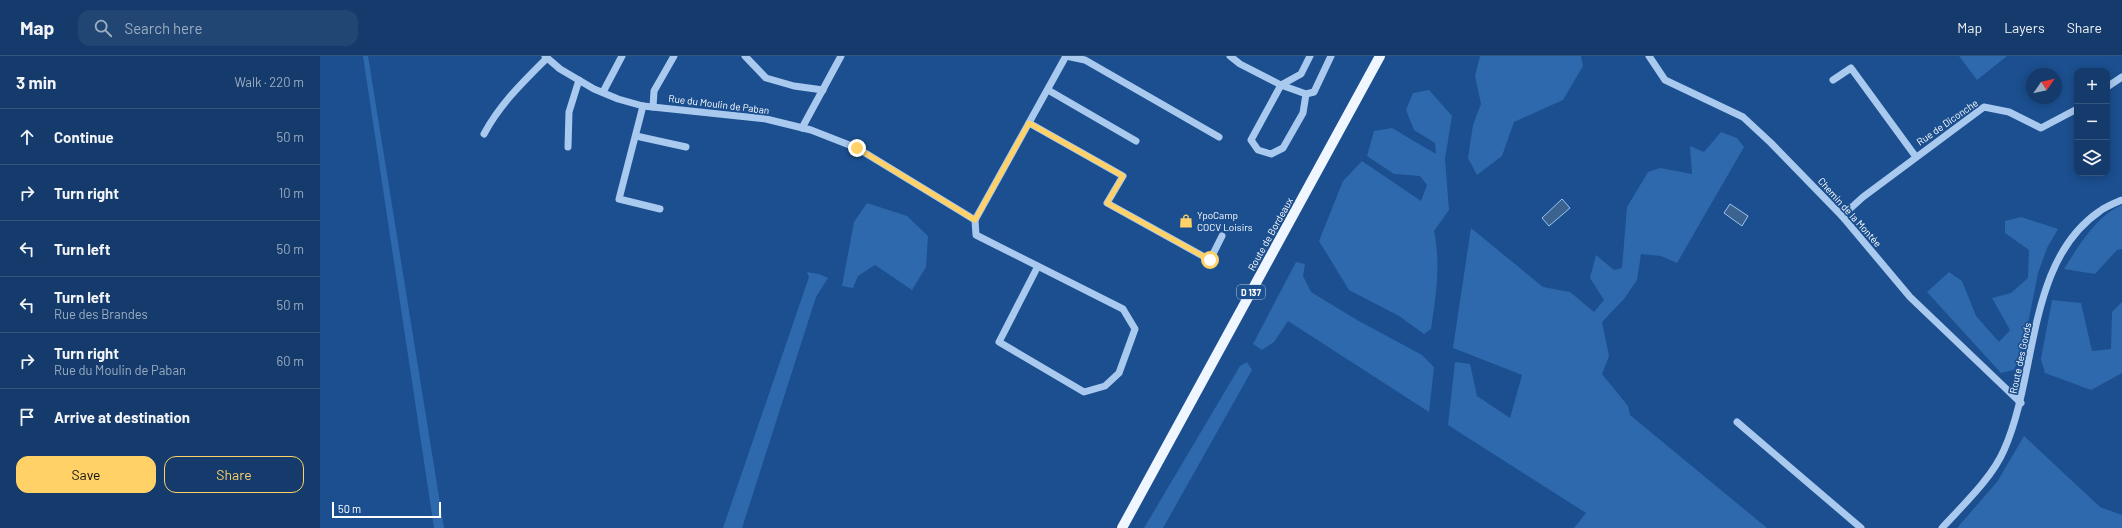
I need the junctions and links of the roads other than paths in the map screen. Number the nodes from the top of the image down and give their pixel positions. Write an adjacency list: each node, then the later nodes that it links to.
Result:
1 (622, 56): 19 (street)
2 (674, 56): 22 (street)
3 (745, 56): 17 (street)
4 (841, 56): 17 (street)
5 (1066, 56): 18 (street); 28 (street)
6 (1230, 56): 15 (street)
7 (1310, 56): 15 (street)
8 (1331, 56): 20 (street)
9 (1380, 56): 41 (main road, Route de Bordeaux / D 137)
10 (1649, 56): 35 (street, Chemin de la Montée)
11 (546, 57): 13 (street, Rue du Moulin de Paban); 26 (street)
12 (2122, 77): 16 (street)
13 (579, 80): 19 (street, Rue du Moulin de Paban); 30 (street)
14 (1833, 80): 32 (street)
15 (1281, 85): 20 (street); 20 (street)
16 (2110, 85)
17 (823, 90): 25 (street)
18 (1048, 90): 24 (street); 29 (street)
19 (603, 92): 21 (street, Rue du Moulin de Paban)
20 (1306, 94)
21 (643, 106): 22 (street, Rue du Moulin de Paban); 27 (street)
22 (653, 107): 25 (street, Rue du Moulin de Paban)
23 (2074, 111): 32 (street, Rue de Diconche)
24 (1029, 123): 36 (street); 37 (street)
25 (802, 128): 36 (street, Rue du Moulin de Paban)
26 (484, 134)
27 (636, 136): 31 (street); 34 (street)
28 (1219, 137)
29 (1136, 142)
30 (568, 147)
31 (686, 147)
32 (1916, 157): 35 (street, Rue de Diconche)
33 (2122, 200): 39 (street, Route des Gonds)
34 (660, 209)
35 (1842, 216): 39 (street, Chemin de la Montée)
36 (975, 220): 38 (street)
37 (1222, 236)
38 (1038, 266): 38 (street)
39 (2021, 403): 43 (street, Route des Gonds)
40 (1737, 422): 42 (street)
41 (1122, 528)
42 (1861, 528)
43 (1942, 528)

